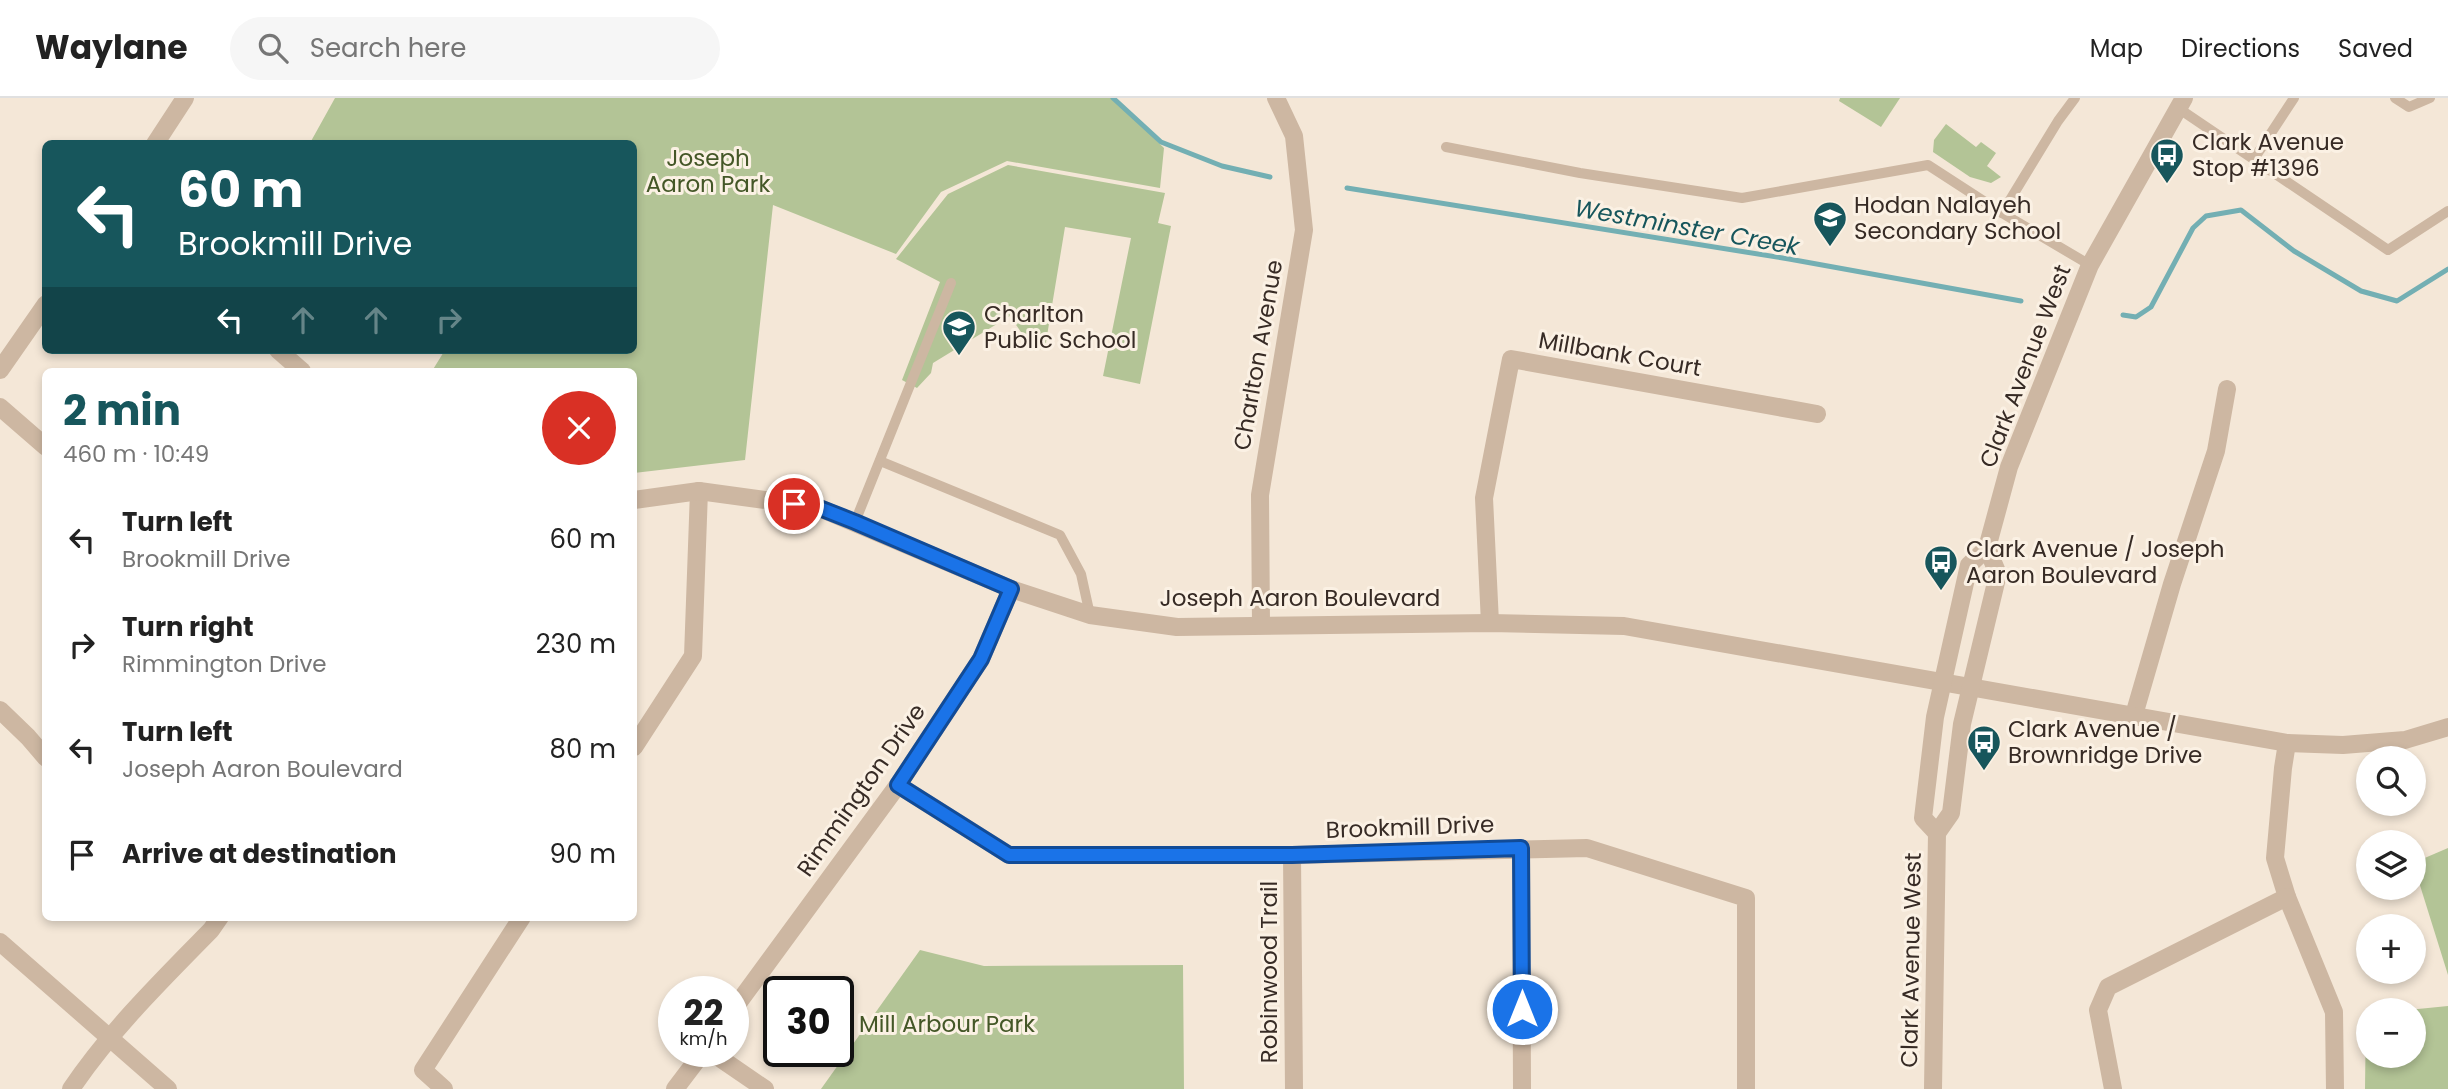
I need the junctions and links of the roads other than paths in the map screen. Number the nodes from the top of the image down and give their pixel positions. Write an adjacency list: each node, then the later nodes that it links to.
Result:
1 (185, 98): 8 (street)
2 (1276, 98): 31 (street, Charlton Avenue)
3 (2075, 98): 12 (lane)
4 (2294, 98): 10 (lane)
5 (2395, 98): 6 (lane)
6 (2430, 98)
7 (2181, 103): 10 (lane); 13 (street, Clark Avenue West)
8 (158, 140)
9 (1446, 147): 12 (lane)
10 (2254, 159): 11 (lane)
11 (2448, 211)
12 (2002, 213): 13 (lane)
13 (2090, 265): 27 (street, Clark Avenue West)
14 (951, 283): 23 (lane)
15 (42, 310): 18 (street)
16 (283, 354): 17 (street)
17 (299, 368)
18 (0, 370)
19 (2227, 389): 35 (street)
20 (0, 407): 22 (street)
21 (1817, 414): 30 (street, Millbank Court)
22 (42, 444)
23 (880, 461): 26 (lane); 29 (lane)
24 (699, 491): 25 (street, Joseph Aaron Boulevard); 26 (street, Joseph Aaron Boulevard); 37 (street)
25 (637, 500)
26 (855, 522): 28 (street, Joseph Aaron Boulevard)
27 (1987, 548): 32 (street, Clark Avenue West); 33 (street, Clark Avenue West)
28 (1011, 589): 29 (street, Joseph Aaron Boulevard); 40 (street, Rimmington Drive)
29 (1090, 615): 31 (street, Joseph Aaron Boulevard)
30 (1490, 623): 31 (street, Joseph Aaron Boulevard); 32 (street, Joseph Aaron Boulevard)
31 (1261, 625)
32 (1942, 681): 33 (street, Joseph Aaron Boulevard); 41 (street, Clark Avenue West)
33 (1970, 686): 35 (street, Joseph Aaron Boulevard); 41 (street, Clark Avenue West)
34 (0, 710): 39 (street)
35 (2134, 715): 38 (street, Joseph Aaron Boulevard)
36 (2448, 727): 38 (street, Joseph Aaron Boulevard)
37 (637, 742)
38 (2287, 743): 44 (street)
39 (42, 753)
40 (898, 785): 43 (street, Brookmill Drive); 48 (street, Rimmington Drive)
41 (1937, 833): 60 (street, Clark Avenue West)
42 (1521, 848): 43 (street, Brookmill Drive); 58 (street); 59 (street, Brookmill Drive)
43 (1292, 855): 57 (street, Robinwood Trail)
44 (2287, 897): 61 (street); 62 (street)
45 (217, 921): 49 (street)
46 (520, 921): 54 (street)
47 (0, 942): 49 (street)
48 (749, 988)
49 (109, 1038): 52 (street); 53 (street)
50 (692, 1067): 55 (street)
51 (733, 1067): 56 (street)
52 (71, 1089)
53 (168, 1089)
54 (444, 1089)
55 (676, 1089)
56 (765, 1089)
57 (1294, 1089)
58 (1522, 1089)
59 (1746, 1089)
60 (1933, 1089)
61 (2113, 1089)
62 (2335, 1089)

